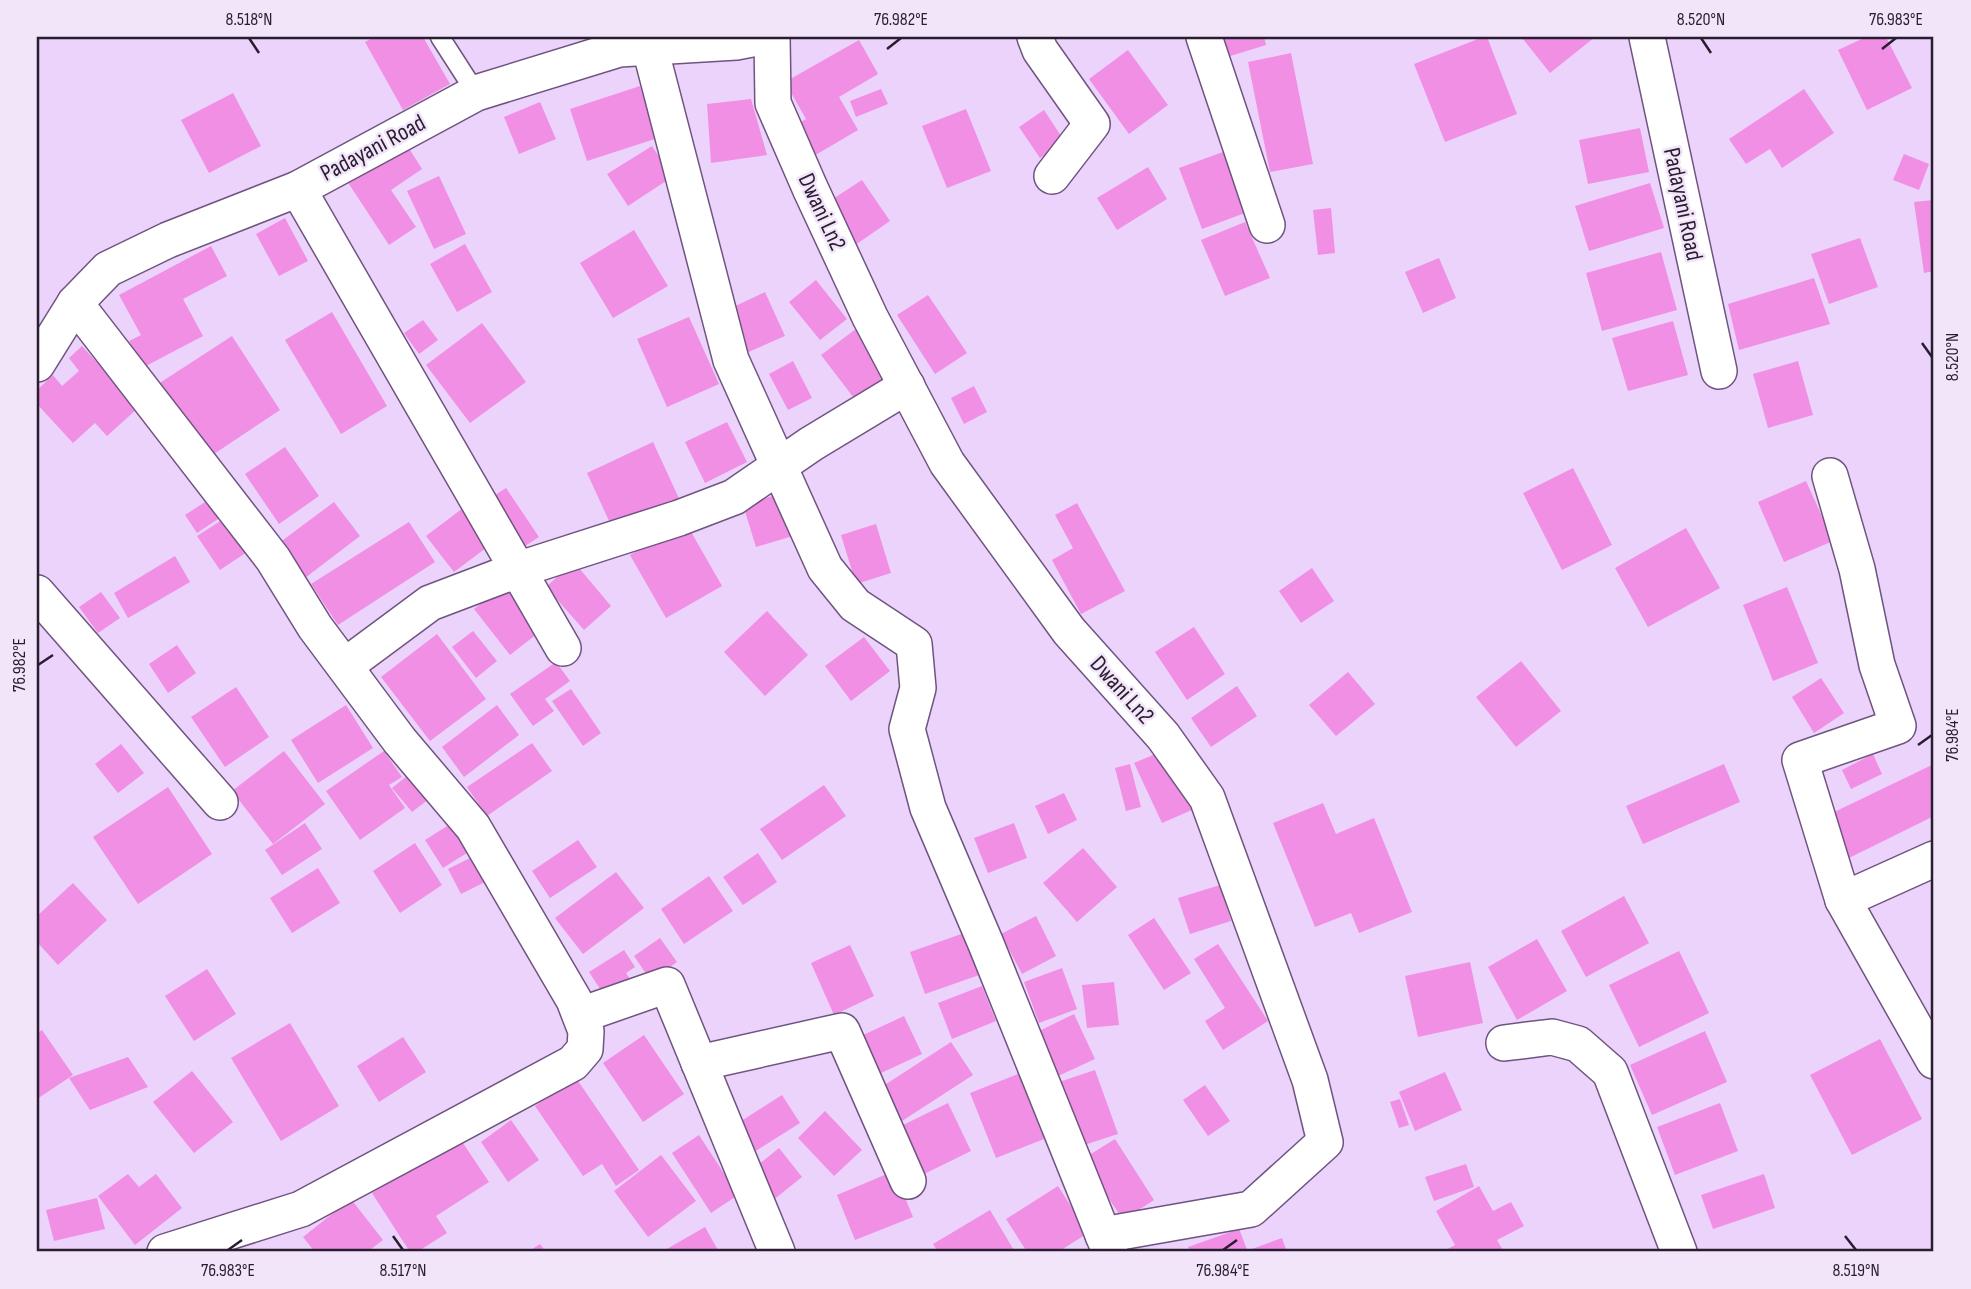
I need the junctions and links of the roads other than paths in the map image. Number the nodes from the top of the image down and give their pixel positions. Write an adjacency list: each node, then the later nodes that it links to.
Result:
1 (440, 37): 8 (lane)
2 (762, 37): 7 (street, Padayani Road)
3 (772, 37): 15 (street, Dwani Ln2)
4 (1035, 37): 9 (street)
5 (1204, 37): 11 (street)
6 (1647, 37): 14 (street, Padayani Road)
7 (629, 44): 8 (street, Padayani Road); 16 (street)
8 (476, 93): 10 (street, Padayani Road)
9 (1052, 176)
10 (298, 188): 12 (street, Padayani Road); 18 (street)
11 (1267, 225)
12 (75, 303): 13 (street, Padayani Road); 21 (street)
13 (37, 364)
14 (1719, 371)
15 (907, 386): 16 (street); 30 (street, Dwani Ln2)
16 (779, 467): 18 (street); 30 (street)
17 (1830, 476): 24 (street)
18 (517, 570): 20 (street); 21 (street)
19 (37, 593): 22 (street)
20 (563, 648)
21 (345, 666): 25 (street)
22 (220, 802)
23 (1934, 859): 24 (street)
24 (1843, 900): 27 (street)
25 (581, 1015): 28 (street); 31 (street)
26 (1504, 1043): 33 (street)
27 (1934, 1061)
28 (699, 1063): 29 (street); 32 (street)
29 (908, 1181)
30 (1106, 1244)
31 (165, 1252)
32 (777, 1252)
33 (1679, 1252)

